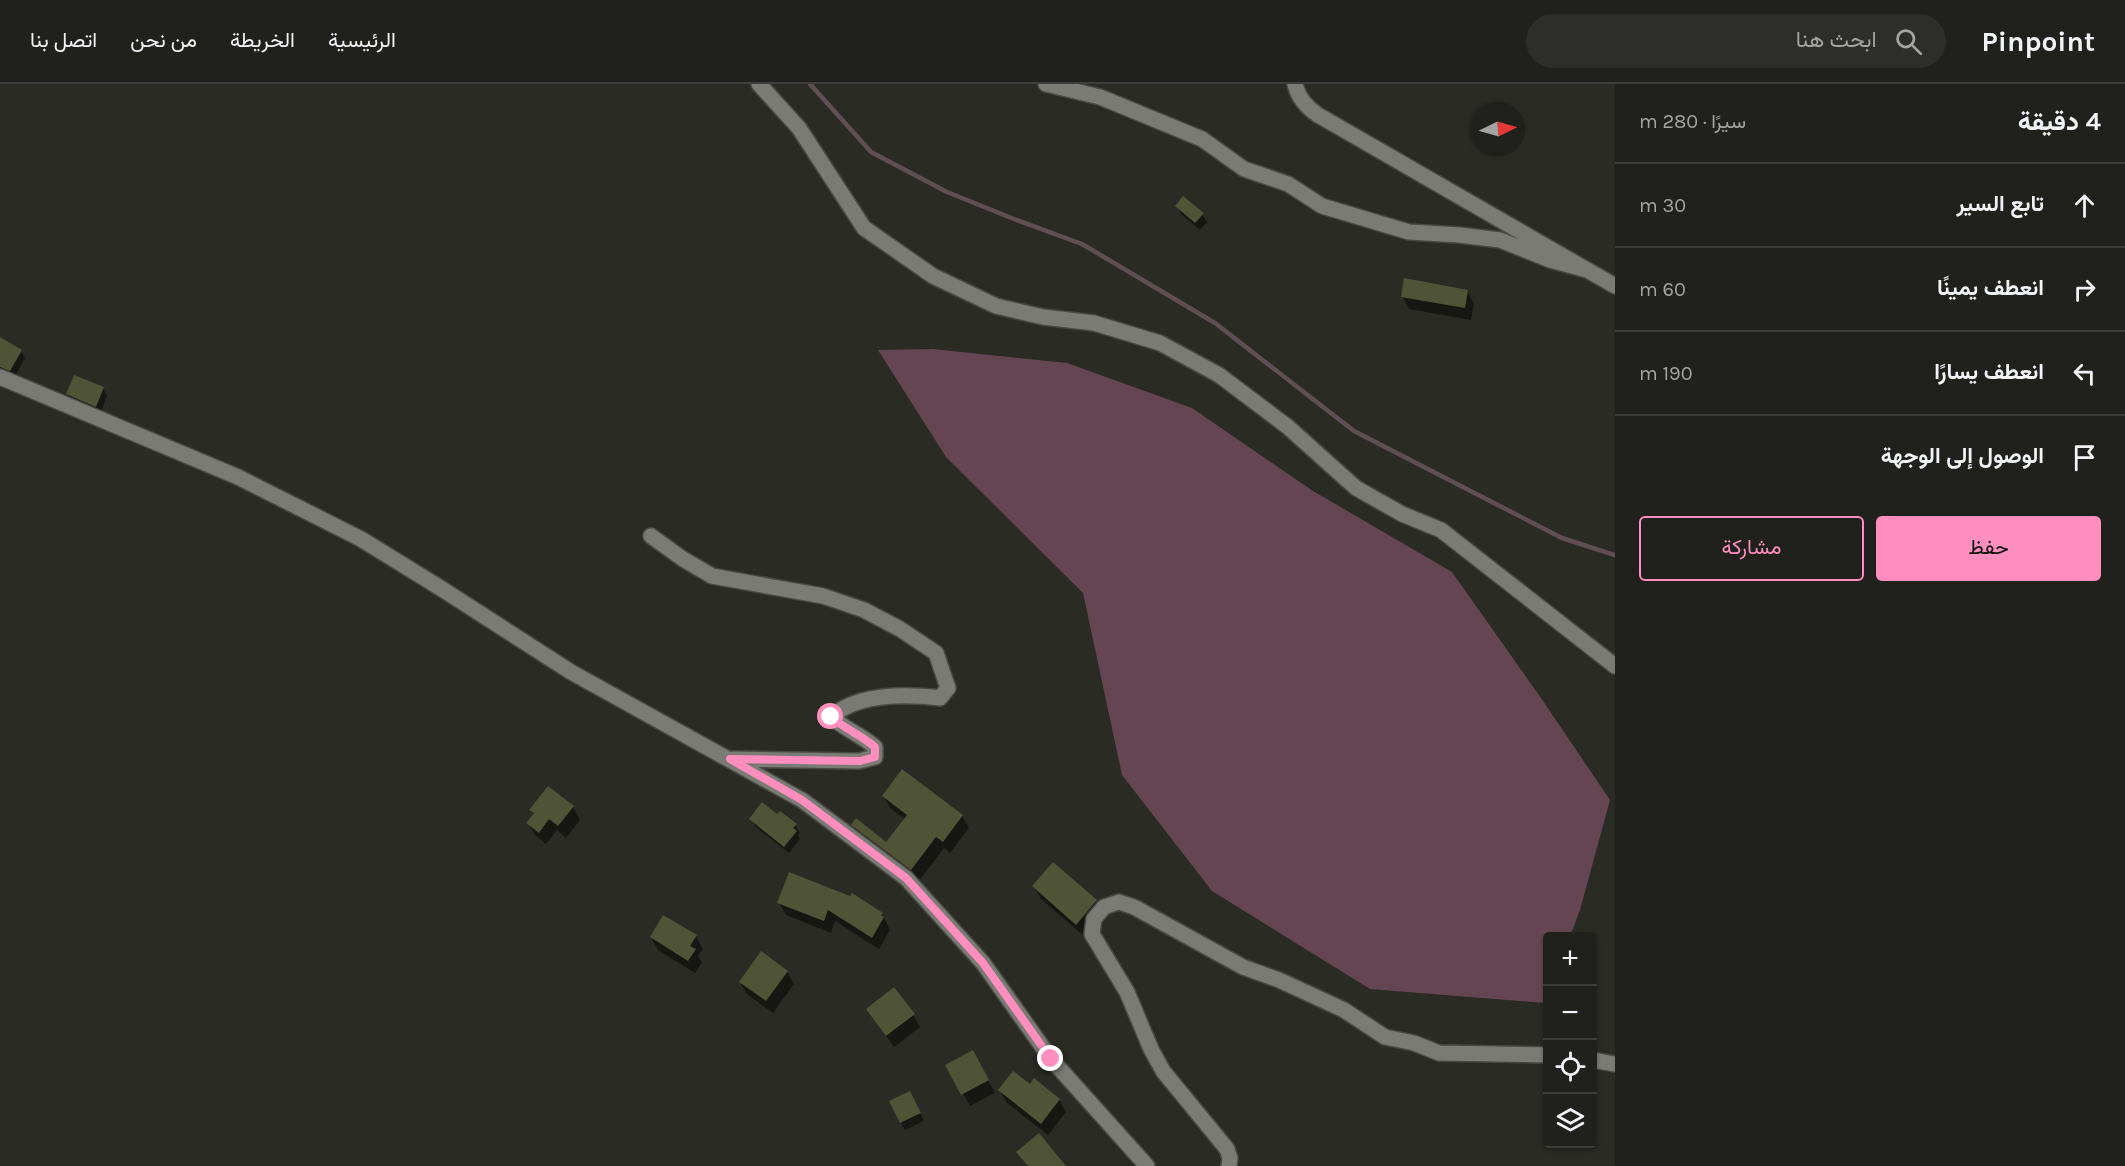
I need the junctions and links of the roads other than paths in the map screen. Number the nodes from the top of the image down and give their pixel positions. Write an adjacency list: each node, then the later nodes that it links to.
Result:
1 (759, 84): 8 (street)
2 (1046, 84): 4 (street)
3 (1295, 84): 4 (street)
4 (1587, 270): 5 (street)
5 (1615, 285)
6 (0, 376): 9 (street)
7 (651, 536): 9 (street)
8 (1615, 666)
9 (730, 759): 13 (street)
10 (1543, 1055): 14 (street)
11 (1597, 1061): 12 (street)
12 (1615, 1064)
13 (1147, 1166)
14 (1229, 1166)

